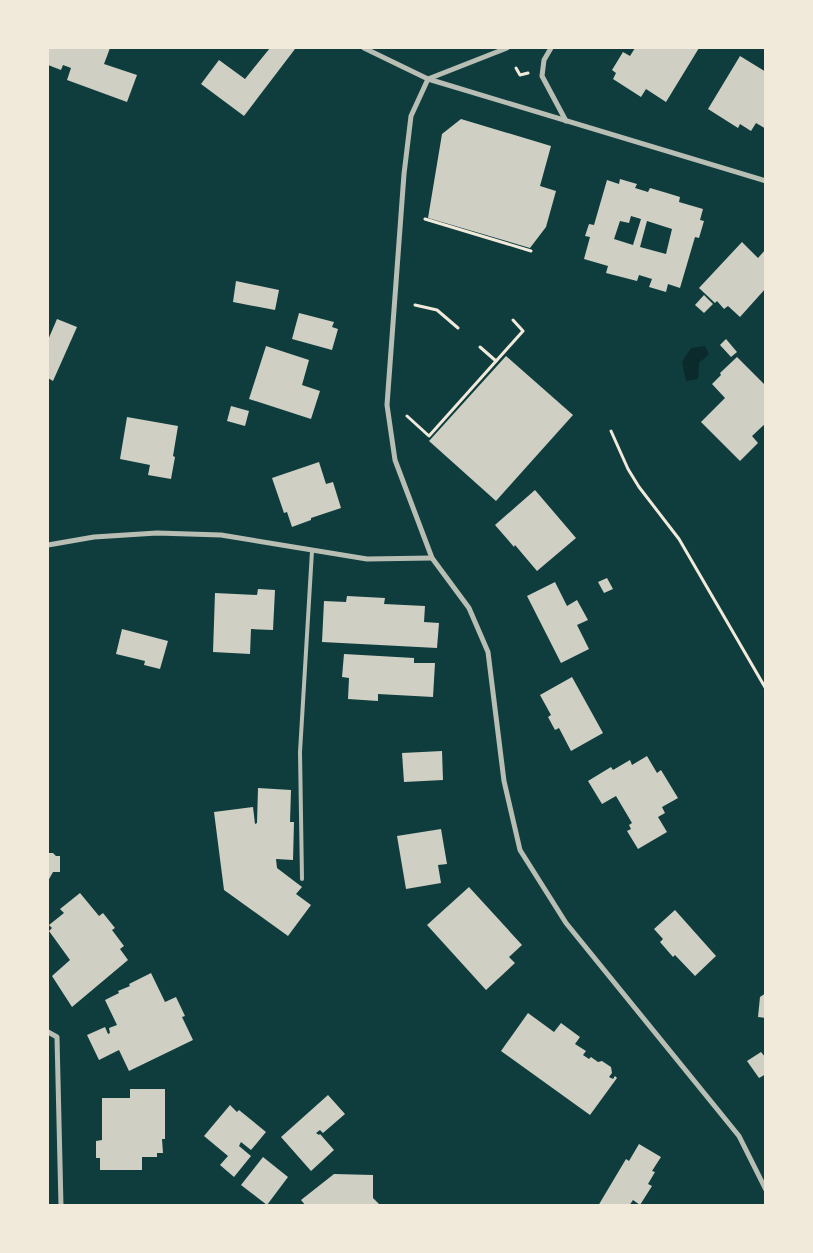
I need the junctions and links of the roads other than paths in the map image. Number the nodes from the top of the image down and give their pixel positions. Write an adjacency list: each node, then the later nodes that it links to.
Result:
1 (364, 48): 4 (street)
2 (507, 48): 4 (street)
3 (551, 48): 5 (street)
4 (428, 79): 5 (street); 9 (street)
5 (566, 120): 6 (street)
6 (766, 181)
7 (48, 545): 8 (street)
8 (312, 550): 9 (street); 10 (lane)
9 (432, 558): 12 (street)
10 (302, 879)
11 (48, 1032): 13 (street)
12 (766, 1190)
13 (61, 1206)

